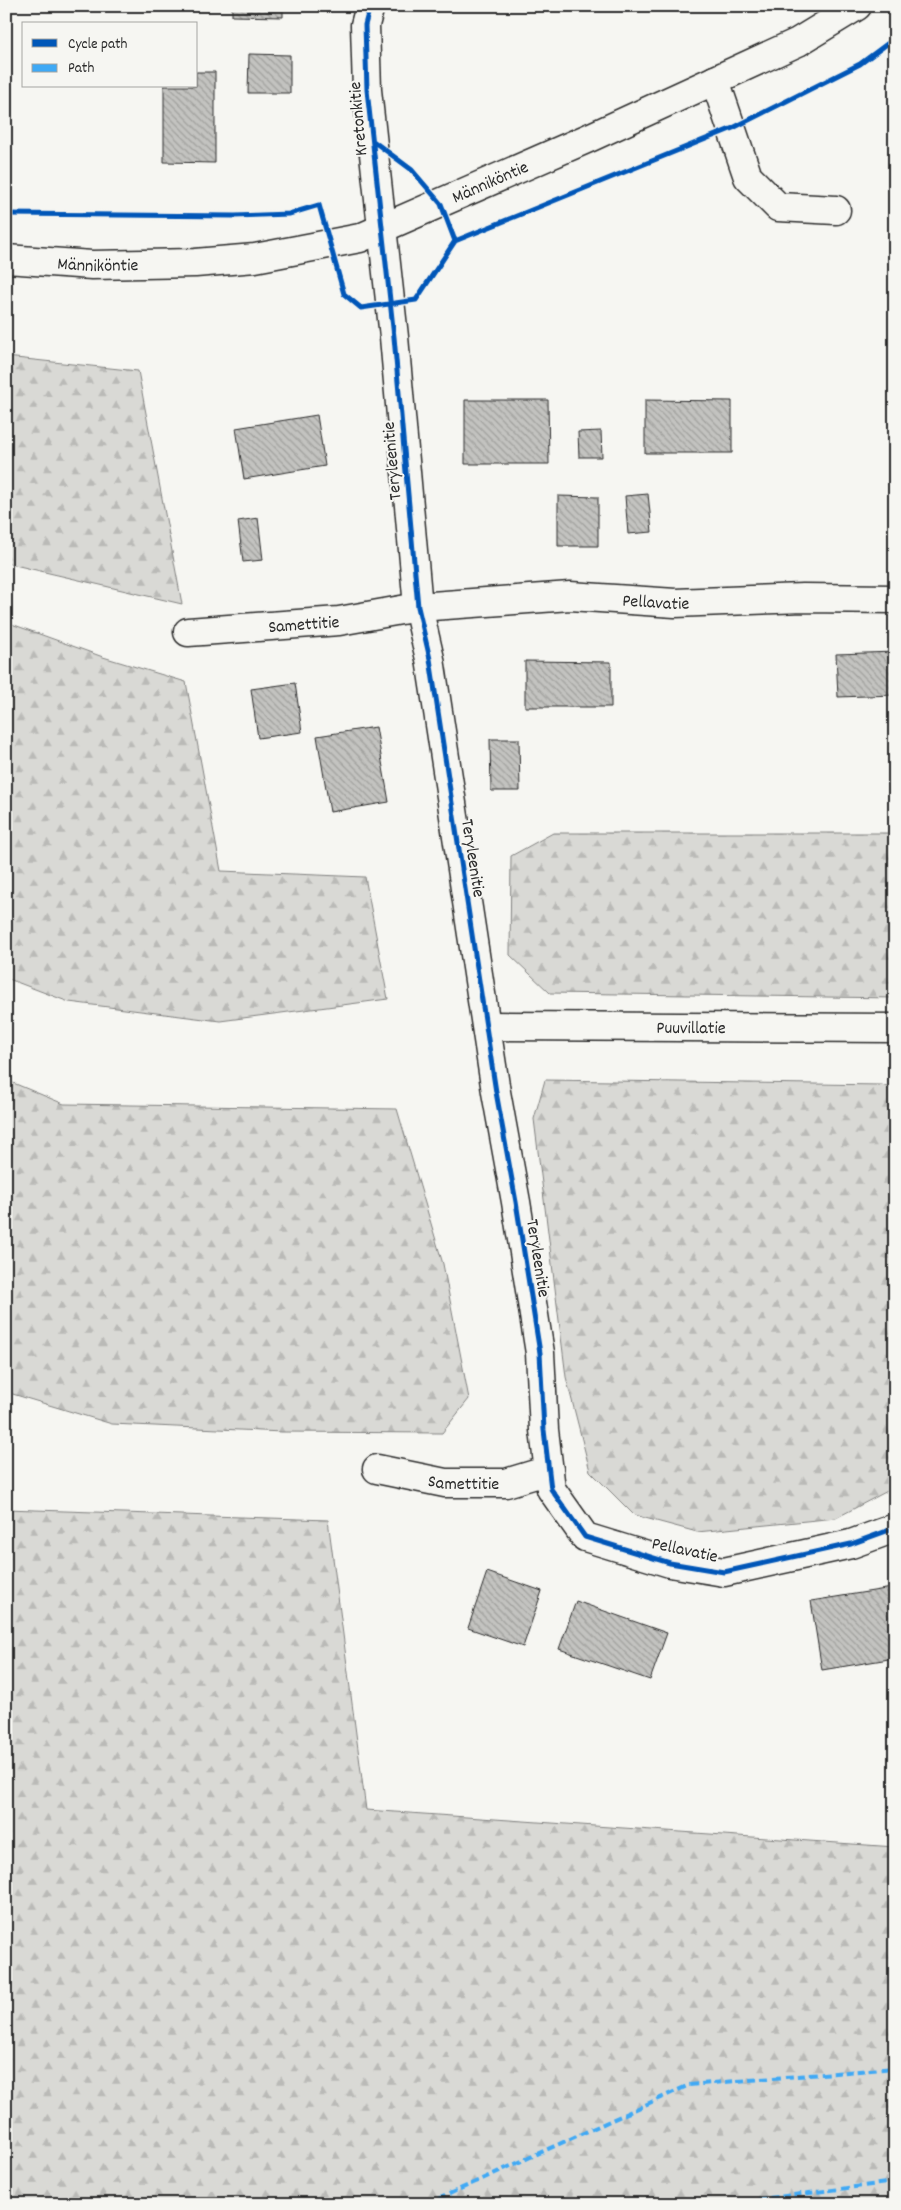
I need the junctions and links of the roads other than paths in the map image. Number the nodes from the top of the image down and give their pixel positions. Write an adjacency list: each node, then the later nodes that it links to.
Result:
1 (370, 6): 5 (street, Kretonkitie)
2 (857, 6): 3 (street, Männiköntie)
3 (715, 80): 4 (street); 5 (street, Männiköntie)
4 (836, 210)
5 (382, 230): 6 (street, Männiköntie); 8 (street, Teryleenitie)
6 (6, 259)
7 (895, 599): 8 (street, Pellavatie)
8 (418, 607): 9 (street, Samettitie); 10 (street, Teryleenitie)
9 (188, 632)
10 (487, 1026): 11 (street, Puuvillatie); 13 (street, Teryleenitie)
11 (895, 1028)
12 (377, 1469): 13 (street, Samettitie)
13 (550, 1480): 14 (street, Pellavatie)
14 (895, 1528)

